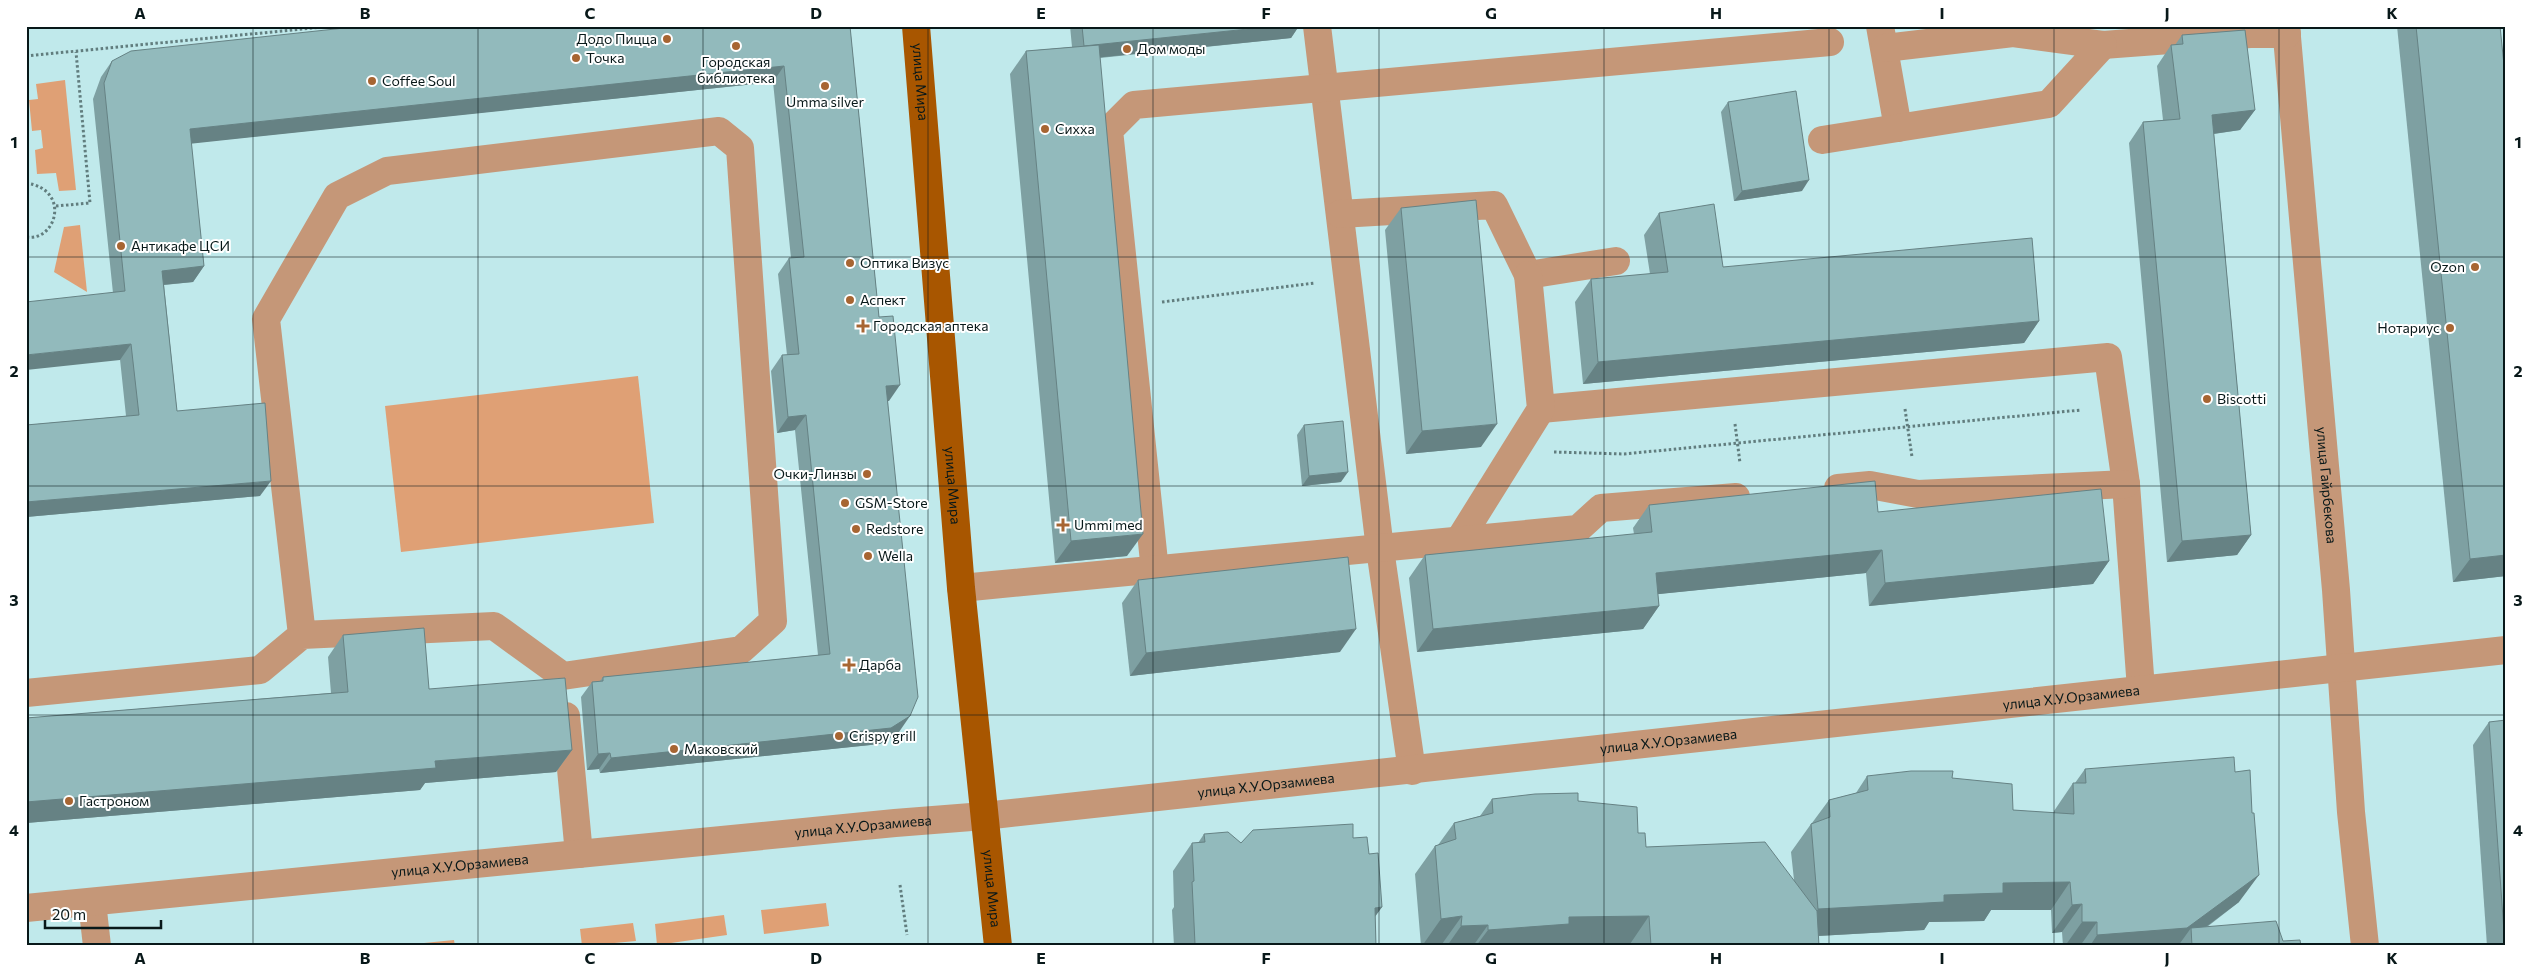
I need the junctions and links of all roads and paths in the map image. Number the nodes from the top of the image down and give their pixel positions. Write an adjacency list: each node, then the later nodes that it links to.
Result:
1 (333, 26): 8 (path)
2 (916, 26): 35 (main road, улица Мира)
3 (1317, 26): 10 (street)
4 (2287, 30): 7 (street); 38 (street, улица Гайрбекова)
5 (1882, 37): 7 (street); 11 (street)
6 (1830, 42): 10 (street)
7 (2103, 45): 11 (street)
8 (76, 52): 9 (path); 14 (path)
9 (26, 56)
10 (1324, 87): 15 (street); 20 (street)
11 (1898, 128): 12 (street)
12 (1822, 140)
13 (26, 183): 14 (path)
14 (56, 206): 16 (path)
15 (1340, 214): 18 (street); 19 (street)
16 (26, 237)
17 (1616, 261): 18 (street)
18 (1528, 275): 24 (street)
19 (1347, 279): 20 (path); 33 (street)
20 (1127, 306): 34 (street)
21 (1901, 376): 22 (street); 23 (street); 25 (path)
22 (1732, 391): 24 (street); 26 (path)
23 (2115, 406): 25 (path); 28 (street)
24 (1541, 409): 27 (street)
25 (1907, 427): 26 (path); 30 (path)
26 (1738, 443): 27 (path); 31 (path)
27 (1514, 451): 32 (street)
28 (2126, 484): 30 (street); 40 (street)
29 (1813, 490): 30 (street)
30 (1918, 494)
31 (1755, 495): 32 (street)
32 (1458, 542): 33 (street)
33 (1380, 549): 34 (street); 42 (street)
34 (1155, 571): 35 (street)
35 (961, 588): 43 (main road, улица Мира)
36 (302, 635): 39 (street); 39 (street); 41 (street)
37 (2506, 650): 38 (street, улица Х.У.Орзамиева)
38 (2340, 666): 40 (street, улица Х.У.Орзамиева); 51 (street, улица Гайрбекова)
39 (563, 676): 44 (street)
40 (2141, 689): 42 (street, улица Х.У.Орзамиева)
41 (26, 693)
42 (1412, 771): 43 (street, улица Х.У.Орзамиева)
43 (984, 816): 44 (street, улица Х.У.Орзамиева); 50 (main road, улица Мира)
44 (579, 854): 46 (street, улица Х.У.Орзамиева)
45 (900, 885): 48 (path)
46 (92, 902): 47 (street, улица Х.У.Орзамиева); 49 (street)
47 (26, 908)
48 (907, 935)
49 (97, 946)
50 (998, 946)
51 (2365, 946)

